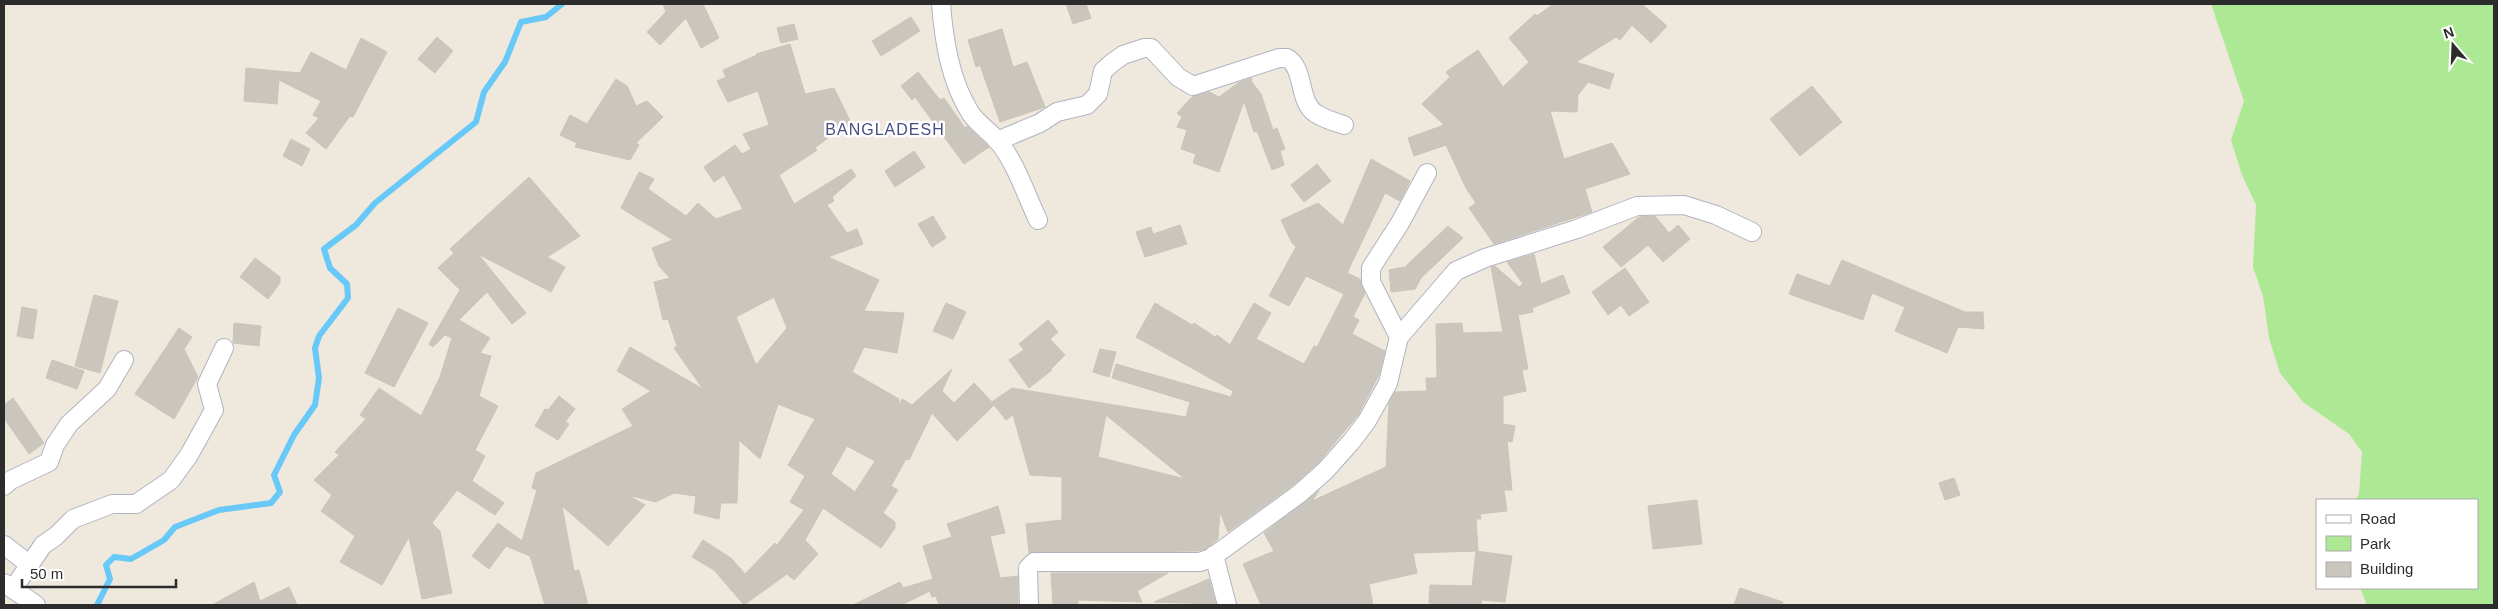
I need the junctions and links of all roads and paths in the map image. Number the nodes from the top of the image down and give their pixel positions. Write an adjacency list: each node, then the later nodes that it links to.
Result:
1 (941, 4): 3 (street)
2 (1344, 124): 3 (street)
3 (997, 141): 5 (street)
4 (1427, 173): 7 (street)
5 (1038, 220)
6 (1752, 232): 7 (street)
7 (1399, 337): 12 (street)
8 (224, 348): 13 (street)
9 (124, 360): 10 (street)
10 (4, 486)
11 (4, 545): 13 (street)
12 (1214, 555): 16 (street); 17 (street)
13 (30, 565): 14 (street)
14 (8, 586): 15 (street)
15 (32, 603)
16 (1030, 605)
17 (1227, 605)

